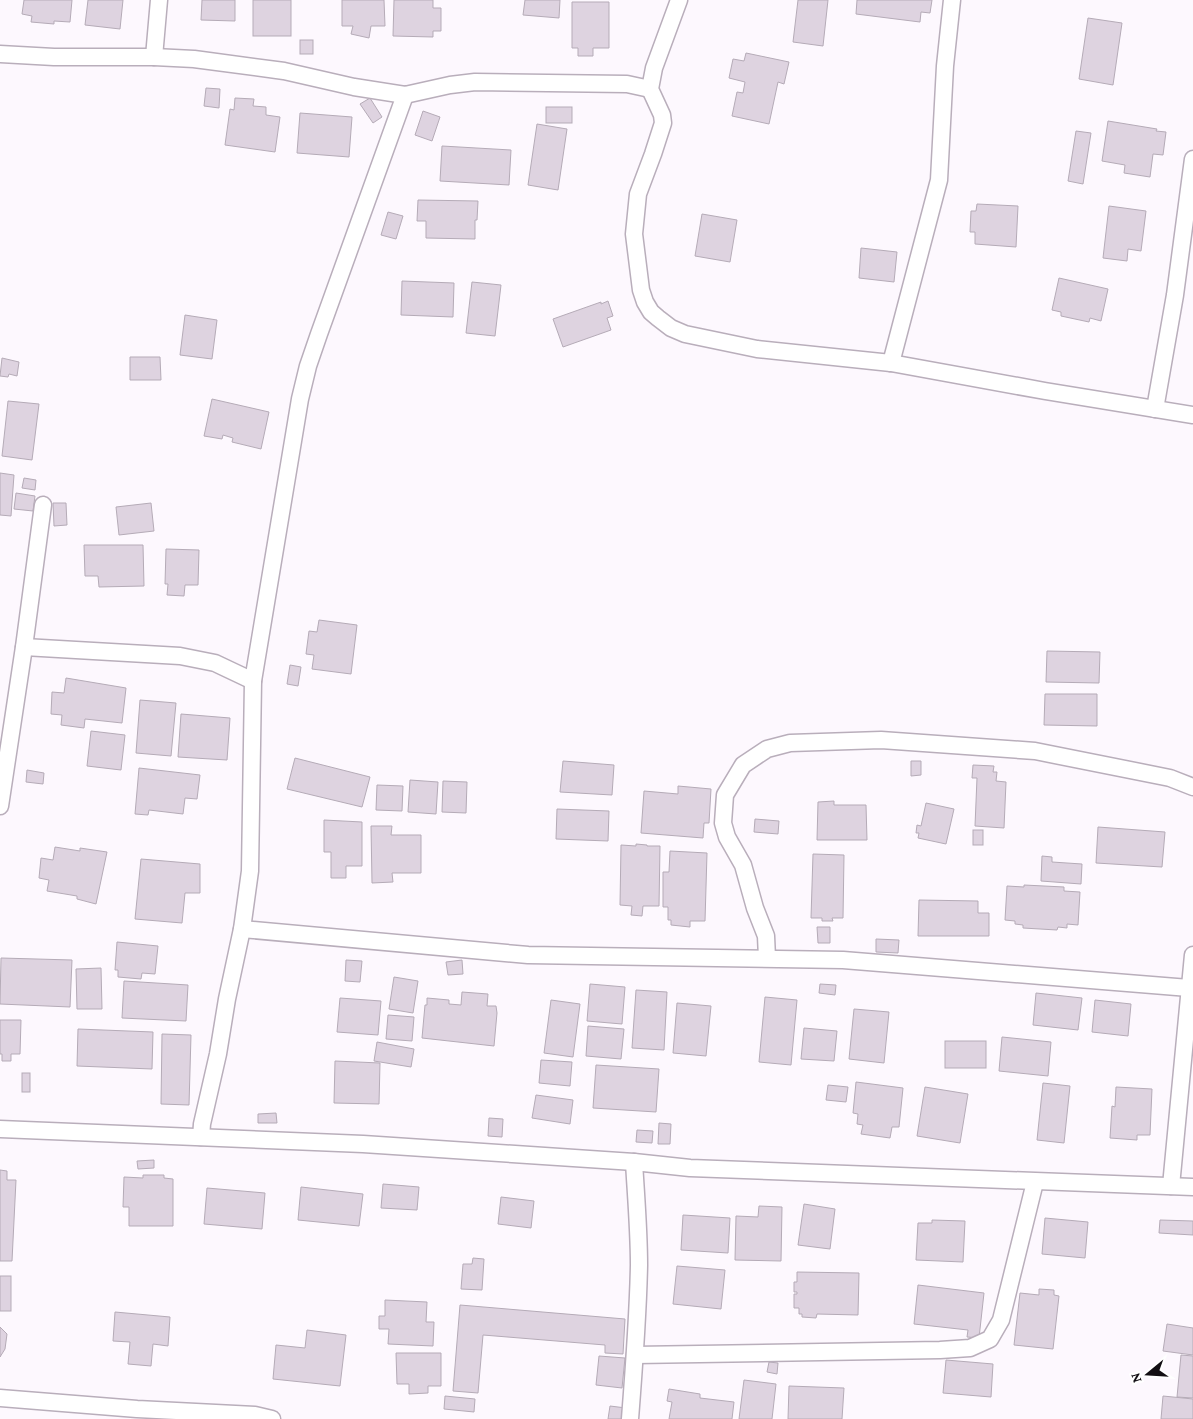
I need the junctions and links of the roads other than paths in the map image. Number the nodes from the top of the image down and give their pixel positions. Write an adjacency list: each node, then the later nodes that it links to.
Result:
1 (159, 0): 5 (street)
2 (679, 0): 6 (street)
3 (952, 0): 9 (street)
4 (0, 54): 5 (street)
5 (154, 57): 7 (street)
6 (650, 90): 7 (street); 9 (street)
7 (404, 95): 14 (street)
8 (1193, 159): 10 (street)
9 (891, 363): 10 (street)
10 (1154, 409): 11 (street)
11 (1193, 415)
12 (43, 505): 13 (street)
13 (24, 647): 14 (street); 16 (street)
14 (254, 682): 17 (street)
15 (1193, 787): 19 (street)
16 (0, 806)
17 (242, 929): 19 (street); 22 (street)
18 (1193, 955): 20 (street)
19 (767, 958): 20 (street)
20 (1190, 988): 25 (street)
21 (0, 1129): 22 (street)
22 (201, 1137): 23 (street)
23 (634, 1162): 24 (street); 27 (street)
24 (1035, 1182): 25 (street); 27 (street)
25 (1171, 1186): 26 (street)
26 (1193, 1187)
27 (635, 1355): 31 (street)
28 (0, 1398): 29 (street)
29 (136, 1414): 30 (street)
30 (272, 1419)
31 (630, 1419)

